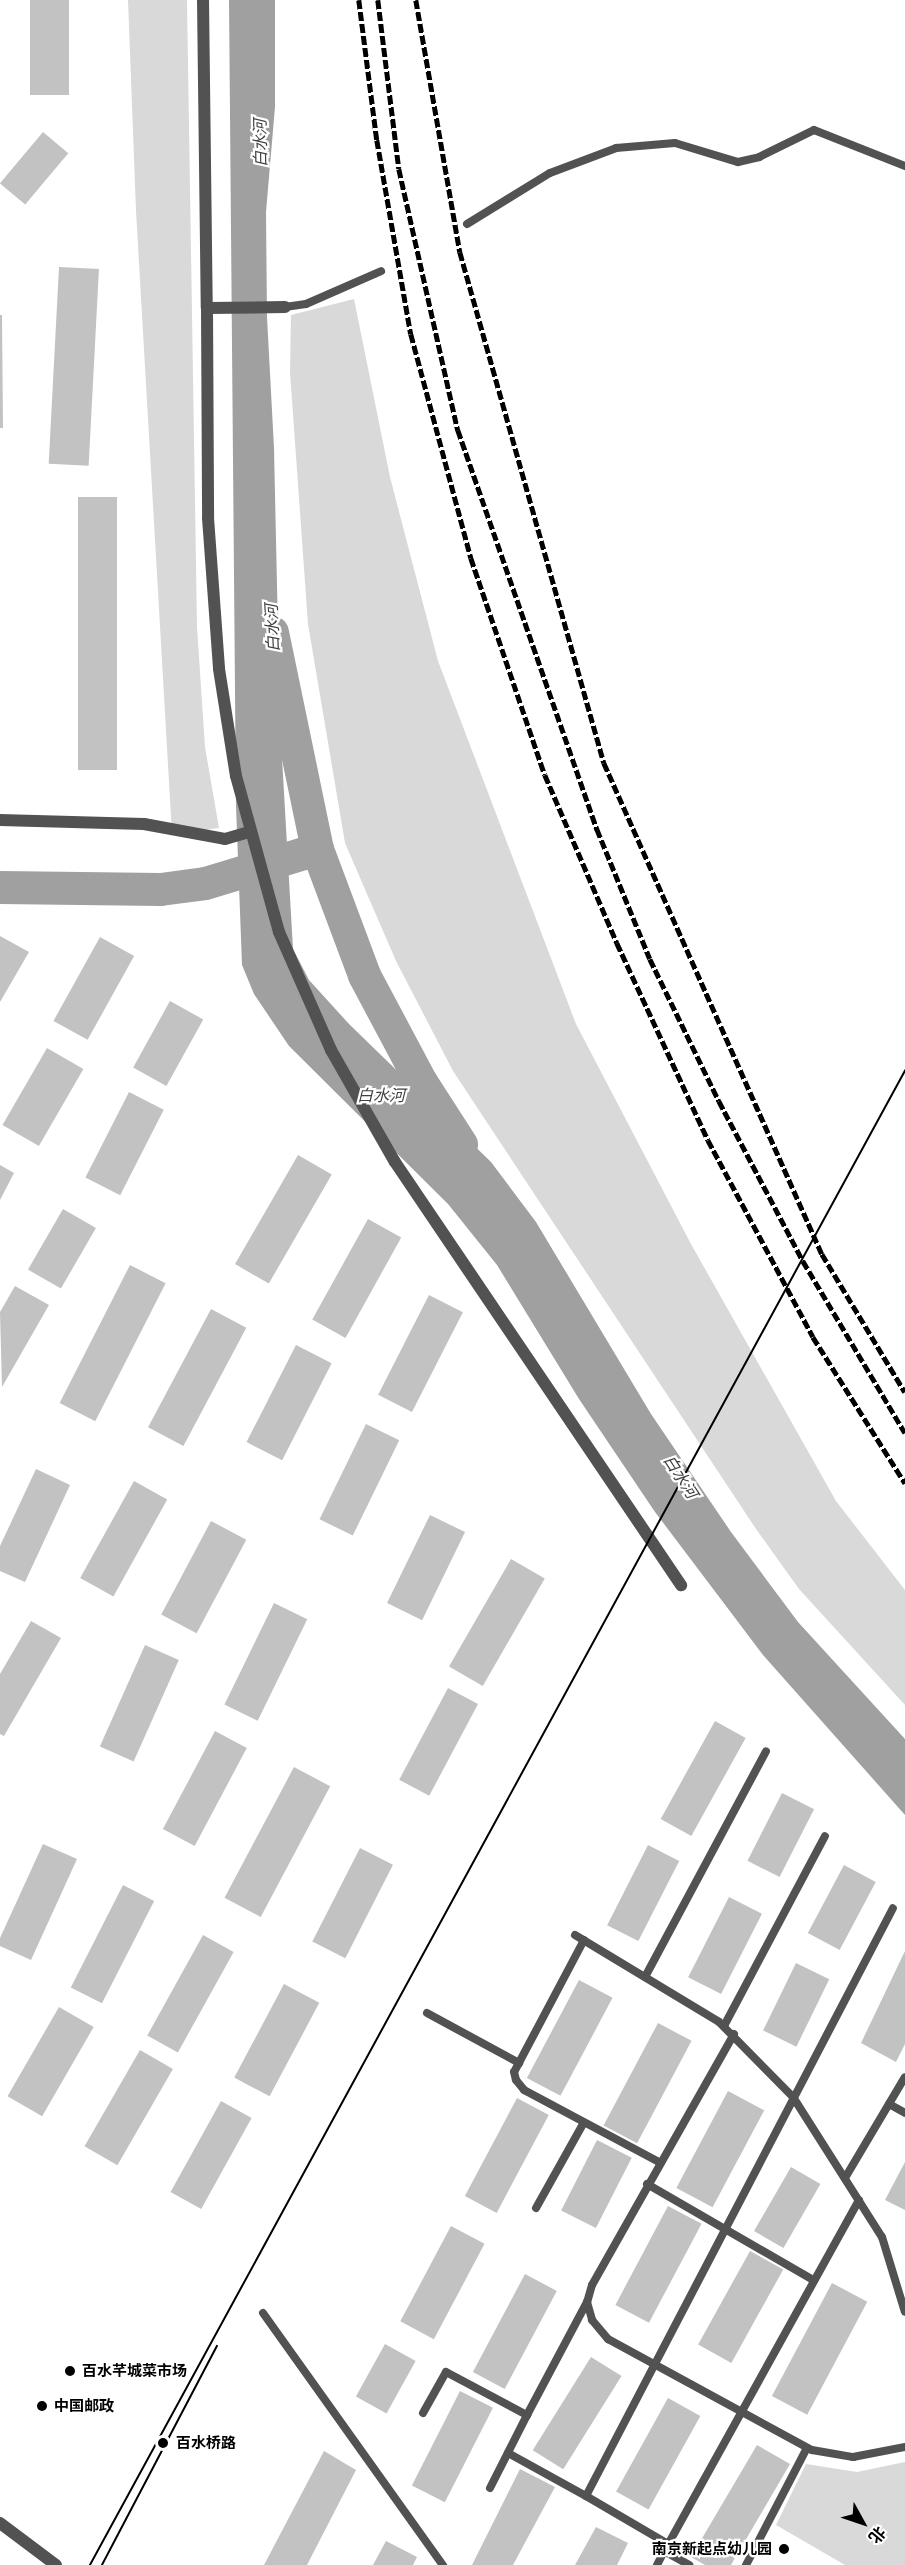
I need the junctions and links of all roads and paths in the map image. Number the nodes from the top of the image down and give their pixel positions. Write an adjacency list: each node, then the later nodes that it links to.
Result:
1 (203, 0): 6 (street)
2 (905, 166): 3 (lane)
3 (467, 224)
4 (381, 271): 5 (lane)
5 (285, 307): 6 (street)
6 (212, 308): 8 (street)
7 (0, 820): 8 (street)
8 (250, 832): 9 (street)
9 (681, 1585)
10 (766, 1751): 15 (lane)
11 (825, 1836): 17 (lane)
12 (893, 1908): 21 (lane)
13 (575, 1935): 14 (lane)
14 (584, 1940): 15 (lane); 19 (lane)
15 (645, 1977): 17 (lane)
16 (427, 2013): 19 (lane)
17 (723, 2026): 18 (lane)
18 (734, 2034): 21 (lane); 25 (lane)
19 (519, 2062): 24 (lane)
20 (905, 2077): 22 (lane)
21 (793, 2097): 26 (lane); 30 (lane)
22 (889, 2104): 23 (lane); 26 (lane)
23 (905, 2114)
24 (584, 2122): 25 (lane); 29 (lane)
25 (659, 2162): 27 (lane)
26 (845, 2178): 28 (lane)
27 (647, 2184): 30 (lane); 32 (lane)
28 (859, 2200): 31 (lane); 33 (lane)
29 (536, 2208)
30 (724, 2229): 31 (lane); 35 (lane)
31 (813, 2280): 36 (lane)
32 (587, 2302): 35 (lane); 38 (lane)
33 (905, 2312)
34 (263, 2313): 47 (lane)
35 (654, 2364): 36 (lane); 43 (lane)
36 (740, 2411): 40 (lane); 45 (lane)
37 (423, 2413): 38 (lane)
38 (527, 2415): 41 (lane)
39 (905, 2447): 40 (lane)
40 (807, 2448): 50 (lane)
41 (508, 2453): 42 (lane); 43 (lane)
42 (490, 2488)
43 (586, 2496): 45 (lane)
44 (0, 2523): 46 (street)
45 (666, 2548): 48 (lane); 49 (lane)
46 (56, 2565)
47 (443, 2565)
48 (657, 2565)
49 (689, 2565)
50 (746, 2565)

